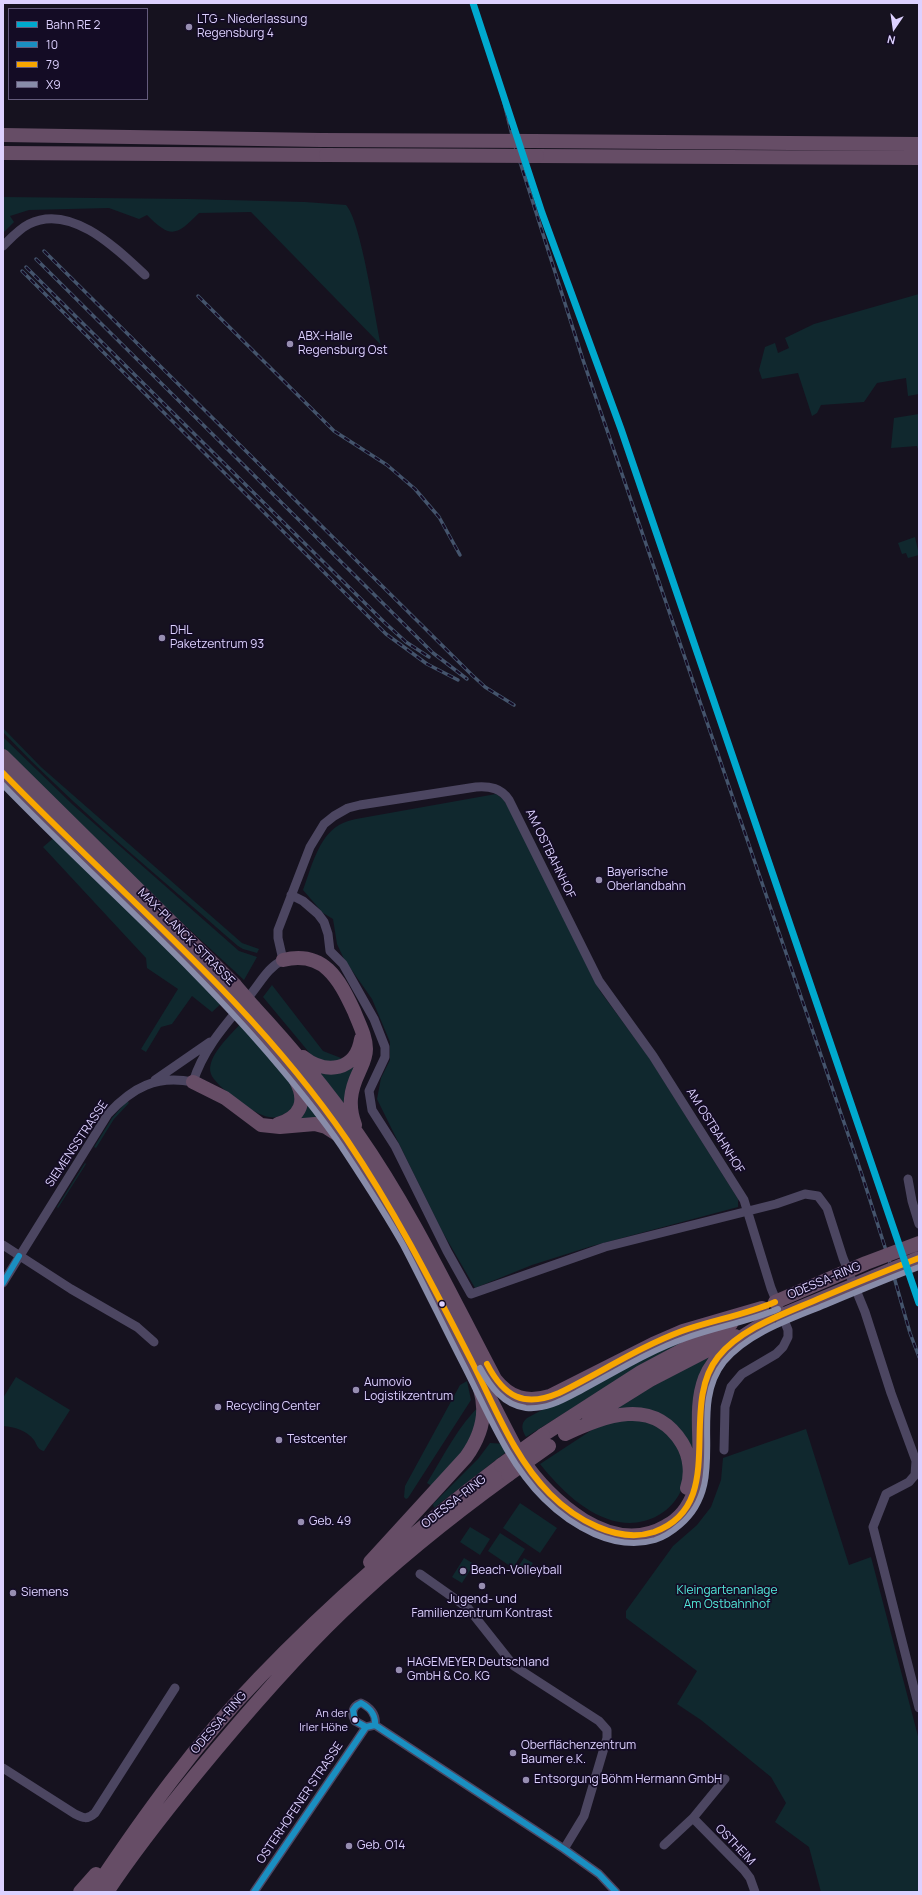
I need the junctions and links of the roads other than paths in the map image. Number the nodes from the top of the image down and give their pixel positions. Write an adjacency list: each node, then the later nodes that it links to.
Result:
1 (3, 136): 2 (highway, bridge)
2 (919, 144)
3 (3, 153): 4 (highway, bridge)
4 (919, 158)
5 (3, 246): 6 (street)
6 (145, 275)
7 (3, 756): 11 (highway, MAX-PLANCK-STRASSE)
8 (3, 773): 11 (highway, MAX-PLANCK-STRASSE)
9 (291, 895): 10 (street, AM OSTBAHNHOF); 20 (street, AM OSTBAHNHOF); 20 (street)
10 (283, 960): 12 (highway); 13 (street)
11 (232, 990): 14 (highway, MAX-PLANCK-STRASSE, bridge)
12 (361, 1028): 14 (highway); 18 (highway)
13 (213, 1040): 15 (street); 16 (street)
14 (288, 1053): 17 (highway); 18 (highway, MAX-PLANCK-STRASSE)
15 (193, 1082): 16 (street, SIEMENSSTRASSE); 17 (highway)
16 (149, 1084): 24 (street, SIEMENSSTRASSE)
17 (271, 1127): 18 (highway)
18 (351, 1136): 27 (highway, MAX-PLANCK-STRASSE); 30 (highway, MAX-PLANCK-STRASSE)
19 (908, 1179): 21 (street)
20 (748, 1210): 33 (street, AM OSTBAHNHOF); 38 (street)
21 (919, 1224)
22 (919, 1243): 28 (highway, ODESSA-RING, bridge)
23 (3, 1245): 24 (street)
24 (19, 1256): 26 (street, SIEMENSSTRASSE); 29 (street)
25 (919, 1258): 28 (highway, ODESSA-RING, bridge)
26 (3, 1282)
27 (452, 1297): 28 (highway); 31 (highway)
28 (771, 1312): 30 (highway); 31 (highway, ODESSA-RING); 32 (highway, ODESSA-RING)
29 (154, 1342)
30 (467, 1353): 36 (highway)
31 (565, 1434): 32 (highway, ODESSA-RING)
32 (546, 1440): 34 (highway, ODESSA-RING, bridge)
33 (724, 1450)
34 (504, 1470): 36 (highway, ODESSA-RING); 43 (highway, ODESSA-RING)
35 (420, 1574): 45 (street)
36 (331, 1606): 42 (highway, ODESSA-RING)
37 (175, 1688): 39 (street)
38 (919, 1708)
39 (3, 1768)
40 (726, 1779): 41 (street)
41 (693, 1818): 44 (street); 52 (street, OSTHEIM)
42 (134, 1830): 46 (highway); 47 (highway, ODESSA-RING)
43 (148, 1836): 48 (highway, ODESSA-RING); 49 (highway)
44 (664, 1845)
45 (564, 1849): 50 (street, OSTERHOFENER STRASSE); 51 (street)
46 (80, 1892)
47 (93, 1892)
48 (107, 1892)
49 (116, 1892)
50 (254, 1892)
51 (616, 1892)
52 (755, 1892)

